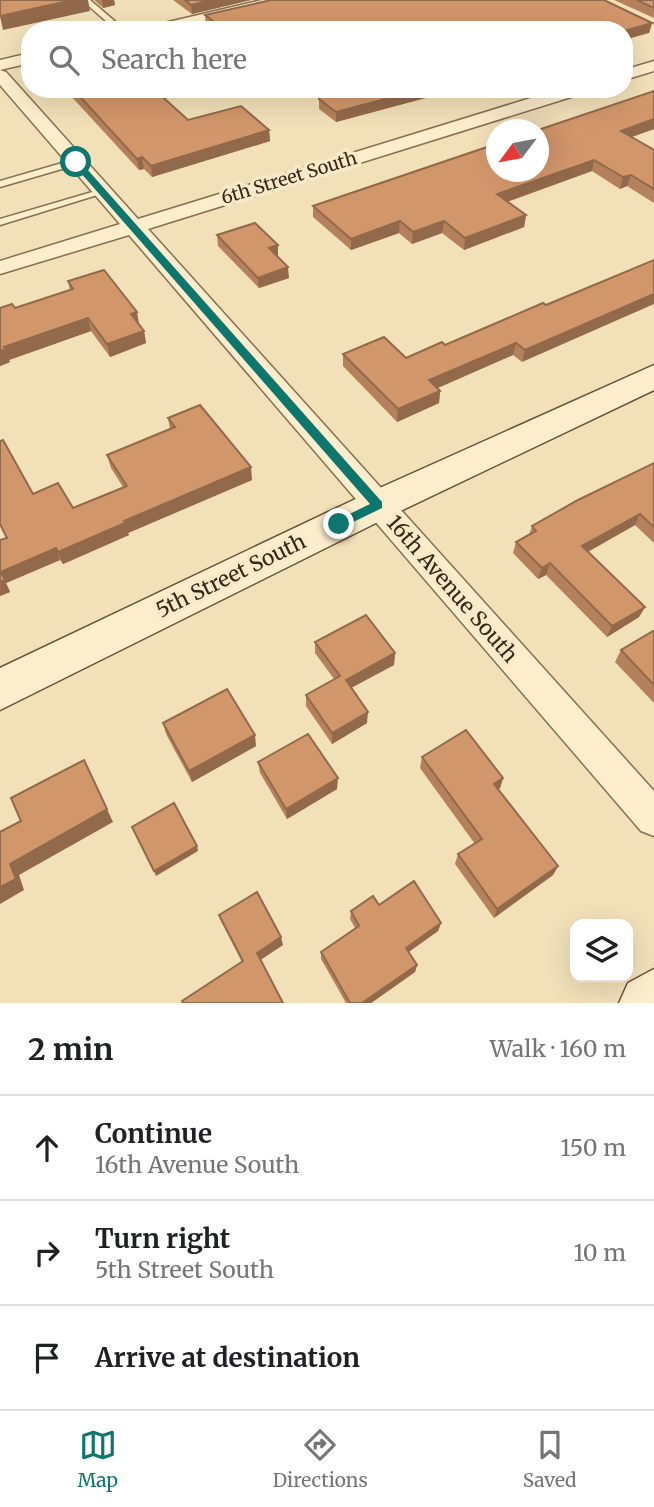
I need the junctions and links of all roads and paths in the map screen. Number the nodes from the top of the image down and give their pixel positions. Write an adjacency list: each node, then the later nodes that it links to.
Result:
1 (86, 0): 3 (lane)
2 (281, 0): 4 (street)
3 (110, 21)
4 (191, 21)
5 (21, 60): 6 (street)
6 (0, 65)
7 (654, 66): 8 (street)
8 (633, 72)
9 (0, 75): 11 (street, 16th Avenue South)
10 (550, 98): 15 (street, 6th Street South)
11 (76, 162): 12 (lane); 13 (street, 16th Avenue South)
12 (0, 184)
13 (102, 192): 14 (lane); 15 (street, 16th Avenue South)
14 (0, 222)
15 (133, 226): 16 (street, 6th Street South); 18 (street, 16th Avenue South)
16 (0, 268)
17 (654, 376): 18 (street, 5th Street South)
18 (378, 505): 19 (street, 5th Street South); 20 (street, 16th Avenue South)
19 (0, 690)
20 (654, 818)
21 (654, 998): 22 (street)
22 (648, 1003)

